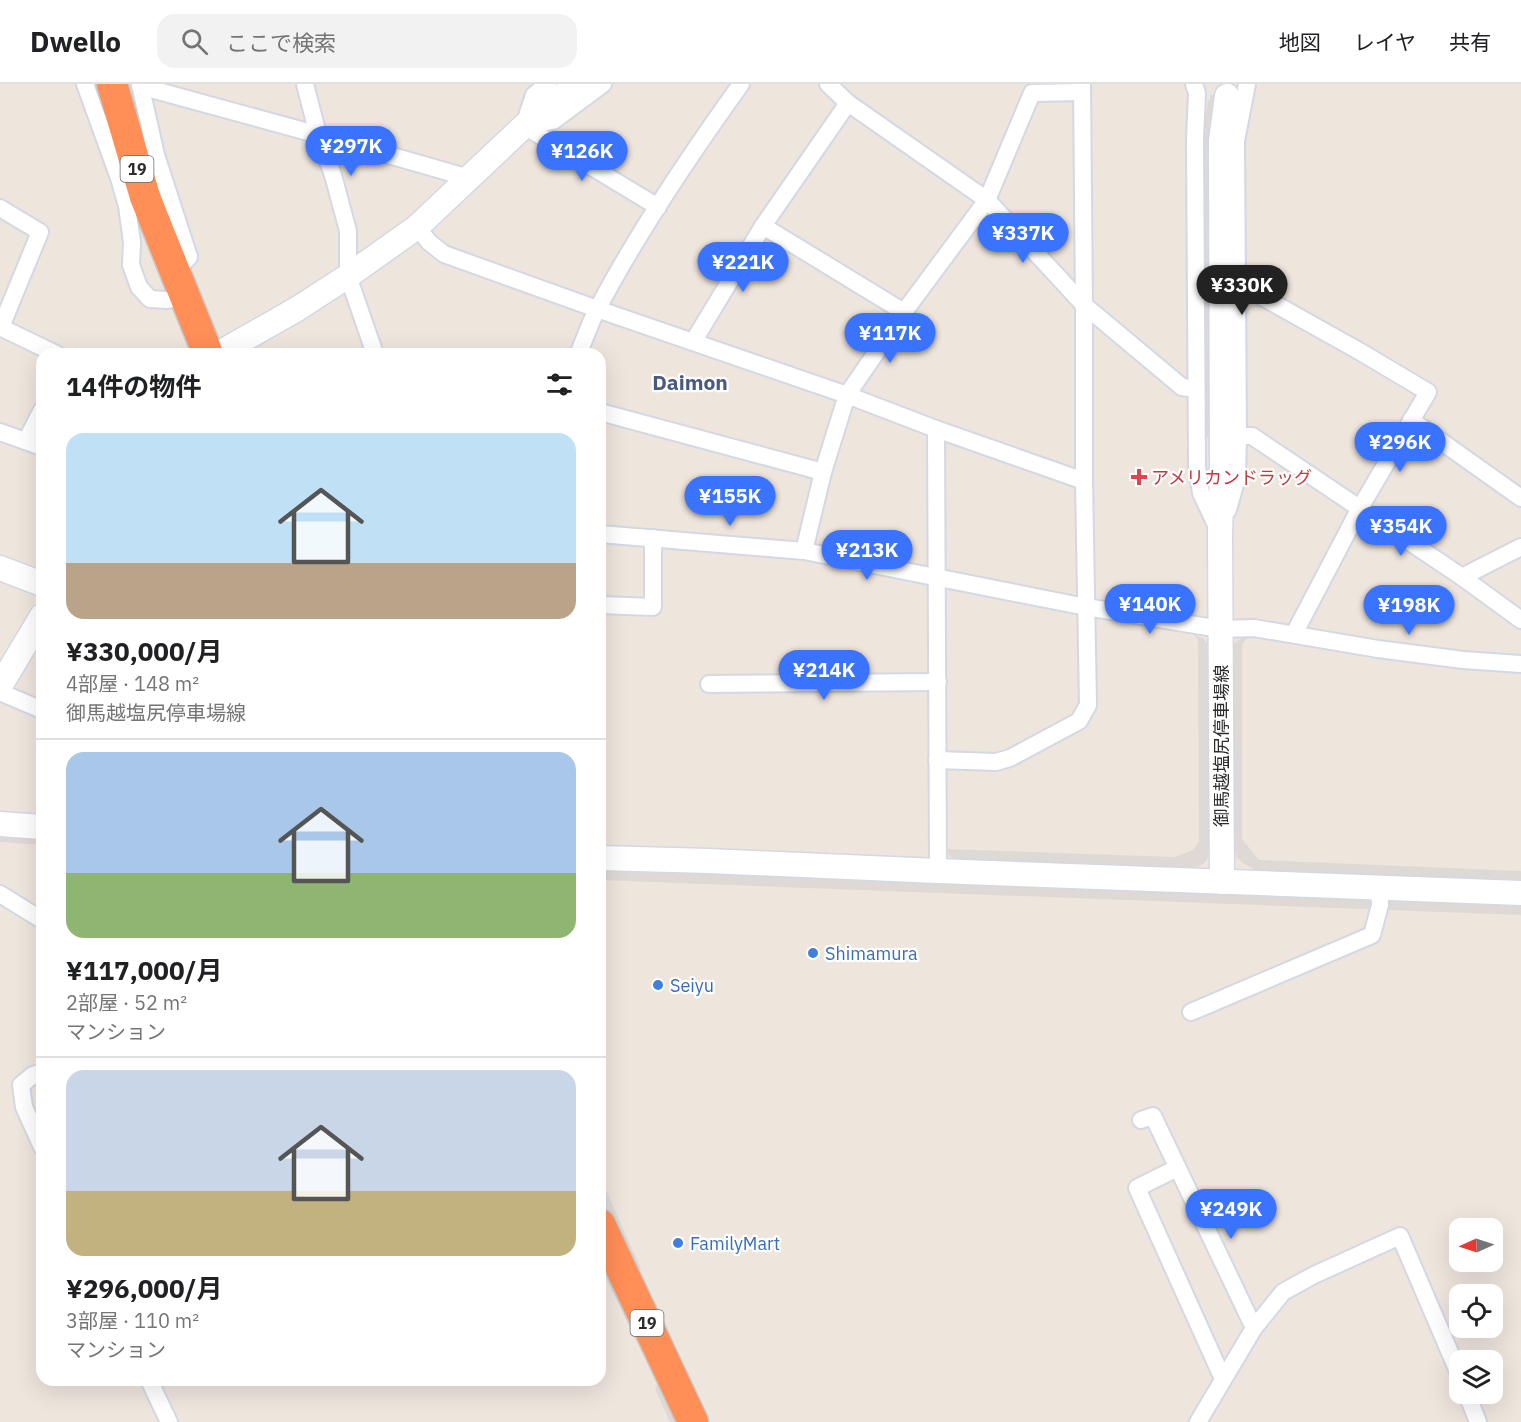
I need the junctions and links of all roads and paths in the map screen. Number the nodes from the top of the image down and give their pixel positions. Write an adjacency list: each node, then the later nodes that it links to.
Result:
1 (85, 84): 22 (street)
2 (305, 84): 14 (street)
3 (548, 84): 13 (street)
4 (578, 84): 13 (street)
5 (603, 84): 13 (street)
6 (741, 84): 17 (street)
7 (828, 84): 12 (street)
8 (1194, 84): 34 (street)
9 (131, 85): 14 (street); 22 (highway, 19)
10 (1082, 88): 16 (street); 24 (street)
11 (1237, 90): 23 (street); 49 (street, 御馬越塩尻停車場線)
12 (848, 103): 16 (street); 20 (street)
13 (524, 126): 15 (street); 17 (street)
14 (319, 135): 15 (street); 21 (street)
15 (469, 178): 19 (street)
16 (987, 200): 24 (street); 26 (street)
17 (658, 207): 25 (street)
18 (0, 208): 27 (street)
19 (417, 226): 21 (street); 25 (street)
20 (763, 226): 26 (street); 28 (street)
21 (348, 276): 31 (street); 32 (street)
22 (180, 284): 30 (highway, 19)
23 (1237, 286): 37 (street); 41 (street)
24 (1084, 305): 34 (street); 45 (street)
25 (597, 309): 28 (street); 33 (street)
26 (904, 312): 35 (street)
27 (0, 327): 29 (street)
28 (693, 342): 35 (street)
29 (44, 348)
30 (206, 348)
31 (229, 348)
32 (373, 348)
33 (581, 348)
34 (1196, 389): 49 (street)
35 (847, 395): 39 (street); 44 (street)
36 (606, 414): 44 (street)
37 (1411, 420): 46 (street); 47 (street)
38 (36, 422): 42 (street)
39 (936, 429): 45 (street); 54 (street)
40 (0, 432): 42 (street)
41 (1238, 436): 47 (street); 49 (street)
42 (26, 441): 43 (street)
43 (36, 445)
44 (823, 472): 52 (street)
45 (1084, 481): 58 (street)
46 (1521, 498)
47 (1360, 508): 55 (street); 62 (street)
48 (606, 534): 50 (street)
49 (1220, 534): 61 (street, 御馬越塩尻停車場線)
50 (653, 538): 52 (street); 57 (street)
51 (1521, 547): 55 (street)
52 (804, 551): 54 (street)
53 (0, 568): 56 (street)
54 (937, 576): 58 (street); 64 (street)
55 (1462, 577): 59 (street)
56 (36, 582)
57 (606, 605)
58 (1086, 607): 61 (street); 69 (street)
59 (1521, 620)
60 (36, 626): 66 (street)
61 (1220, 629): 62 (street); 74 (street, 御馬越塩尻停車場線)
62 (1294, 634): 63 (street)
63 (1521, 664)
64 (938, 682): 65 (street); 69 (street)
65 (709, 684)
66 (0, 686)
67 (0, 692): 68 (street)
68 (36, 707)
69 (937, 760): 73 (street)
70 (0, 825): 71 (street)
71 (36, 827)
72 (606, 858): 73 (street)
73 (938, 871): 74 (street)
74 (1222, 882): 75 (street)
75 (1379, 888): 76 (street); 79 (street)
76 (1521, 893)
77 (0, 894): 78 (street)
78 (36, 916)
79 (1191, 1012)
80 (36, 1074): 82 (street)
81 (1141, 1120): 83 (street)
82 (36, 1134)
83 (1177, 1168): 85 (street); 87 (street)
84 (606, 1237): 91 (highway, 19)
85 (1254, 1328): 86 (street); 87 (street)
86 (1449, 1350)
87 (1224, 1379): 92 (street)
88 (152, 1386): 90 (street)
89 (1471, 1404): 93 (street)
90 (168, 1422)
91 (693, 1422)
92 (1198, 1422)
93 (1478, 1422)

